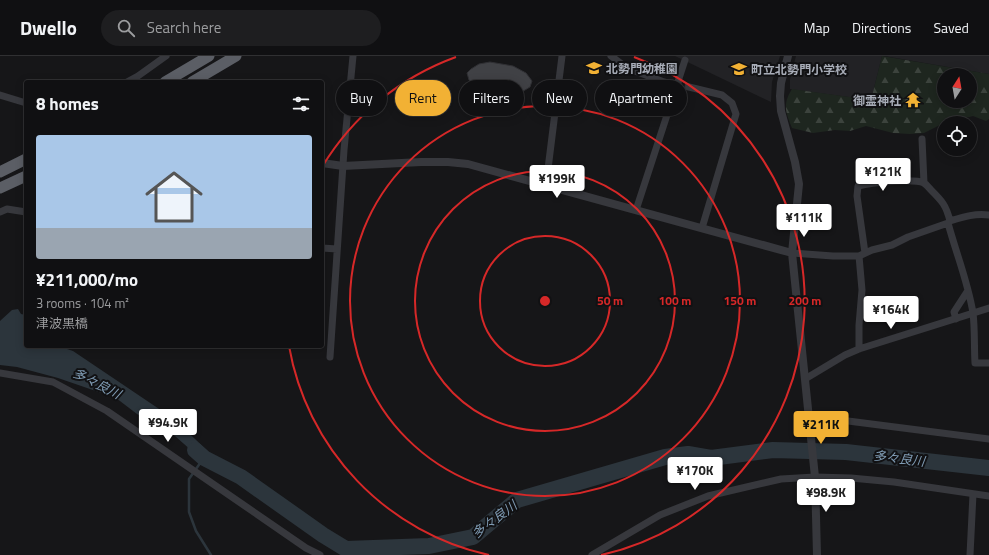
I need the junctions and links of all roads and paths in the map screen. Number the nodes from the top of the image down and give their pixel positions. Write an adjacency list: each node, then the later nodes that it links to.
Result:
1 (166, 56): 9 (street)
2 (209, 56): 10 (highway)
3 (236, 56): 11 (highway)
4 (354, 56): 19 (street)
5 (562, 56): 23 (street)
6 (611, 56): 12 (street)
7 (788, 56): 33 (street)
8 (685, 60): 25 (street)
9 (131, 80)
10 (168, 80)
11 (195, 80)
12 (659, 80)
13 (689, 87): 30 (street)
14 (0, 95): 15 (street)
15 (24, 102)
16 (922, 139): 22 (street)
17 (24, 160): 20 (highway)
18 (324, 163): 19 (street)
19 (343, 166): 23 (street); 32 (street)
20 (0, 172)
21 (24, 177): 24 (highway)
22 (924, 183): 29 (street); 34 (street)
23 (546, 185): 25 (street)
24 (0, 188)
25 (636, 210): 30 (street)
26 (0, 212): 27 (street)
27 (24, 212)
28 (989, 215): 29 (street)
29 (949, 222): 34 (street); 35 (street)
30 (702, 228): 33 (street)
31 (324, 248): 32 (street)
32 (337, 249): 40 (street)
33 (792, 253): 34 (street); 43 (street)
34 (862, 255): 39 (street)
35 (967, 292): 37 (street); 38 (street)
36 (989, 308): 37 (street)
37 (973, 314): 38 (street); 41 (street)
38 (956, 319): 39 (street)
39 (859, 349): 43 (street)
40 (330, 357)
41 (989, 363)
42 (0, 373): 49 (street)
43 (805, 379): 44 (street)
44 (809, 418): 45 (street); 46 (street)
45 (989, 439)
46 (814, 474): 47 (street); 50 (street); 51 (street)
47 (973, 494): 48 (street); 52 (street)
48 (989, 496)
49 (320, 555)
50 (592, 555)
51 (817, 555)
52 (970, 555)

